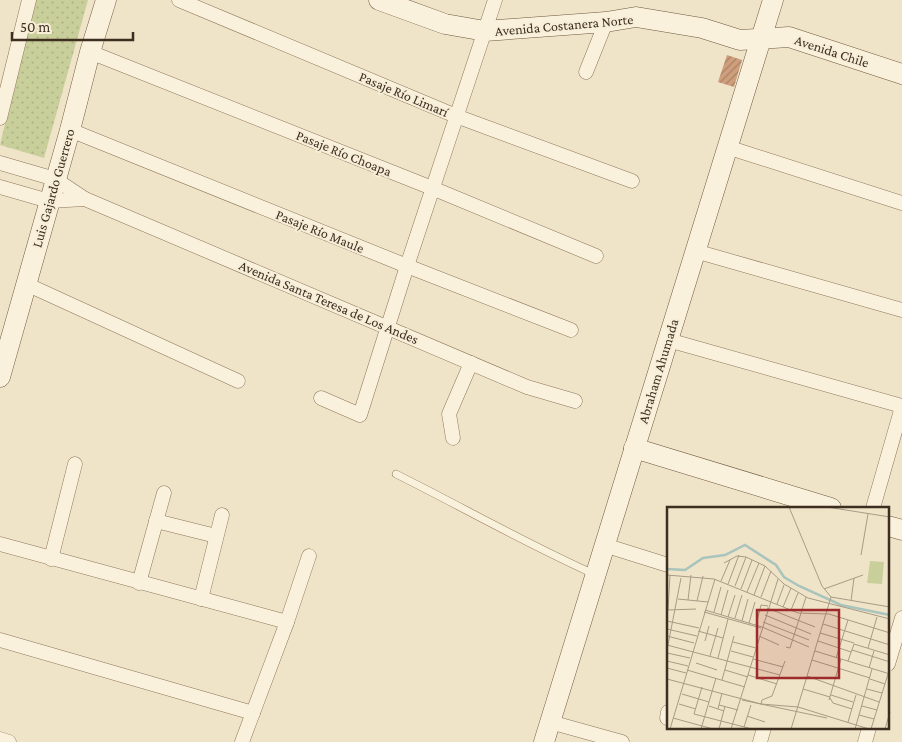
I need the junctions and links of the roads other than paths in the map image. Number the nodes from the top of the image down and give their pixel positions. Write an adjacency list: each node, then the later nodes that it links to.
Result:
1 (29, 0): 14 (street)
2 (106, 0): 10 (street, Luis Gajardo Guerrero)
3 (179, 0): 13 (street, Pasaje Río Limarí)
4 (379, 0): 8 (street)
5 (495, 0): 8 (street)
6 (773, 0): 9 (street, Abraham Ahumada)
7 (606, 22): 8 (street, Avenida Costanera Norte); 9 (street, Avenida Costanera Norte); 11 (street)
8 (485, 31): 13 (street)
9 (761, 39): 12 (street, Avenida Chile); 16 (street, Abraham Ahumada)
10 (90, 52): 15 (street, Luis Gajardo Guerrero); 21 (street, Pasaje Río Choapa)
11 (586, 72)
12 (902, 74)
13 (456, 116): 19 (street, Pasaje Río Limarí); 21 (street)
14 (0, 118)
15 (70, 130): 18 (street, Luis Gajardo Guerrero); 27 (street, Pasaje Río Maule)
16 (727, 147): 24 (street); 25 (street, Abraham Ahumada)
17 (0, 164): 18 (street, Avenida Santa Teresa de Los Andes)
18 (55, 179): 22 (street, Avenida Santa Teresa de Los Andes); 23 (street, Luis Gajardo Guerrero)
19 (632, 181)
20 (0, 186): 23 (street, Avenida Santa Teresa de Los Andes)
21 (432, 188): 26 (street, Pasaje Río Choapa); 27 (street)
22 (85, 199): 23 (street, Avenida Santa Teresa de Los Andes); 30 (street, Avenida Santa Teresa de Los Andes)
23 (49, 201): 28 (street, Luis Gajardo Guerrero)
24 (902, 203)
25 (695, 251): 29 (street); 32 (street, Abraham Ahumada)
26 (596, 256)
27 (407, 266): 30 (street); 31 (street, Pasaje Río Maule)
28 (26, 284): 34 (street, Luis Gajardo Guerrero); 35 (street)
29 (902, 310)
30 (387, 326): 33 (street, Avenida Santa Teresa de Los Andes); 36 (street)
31 (571, 330)
32 (668, 340): 38 (street); 40 (street, Abraham Ahumada)
33 (471, 362): 37 (street, Avenida Santa Teresa de Los Andes); 39 (street)
34 (0, 377)
35 (238, 382)
36 (321, 398)
37 (576, 401)
38 (902, 407): 45 (street)
39 (453, 438)
40 (634, 448): 44 (street); 50 (street, Abraham Ahumada)
41 (75, 464): 52 (street)
42 (396, 474): 54 (lane)
43 (164, 493): 47 (street)
44 (828, 507)
45 (873, 507)
46 (222, 515): 48 (street)
47 (156, 521): 48 (street); 55 (street)
48 (216, 536): 56 (street)
49 (0, 544): 52 (street)
50 (604, 545): 53 (street); 54 (street, Abraham Ahumada)
51 (309, 556): 58 (street)
52 (51, 559): 55 (street)
53 (667, 565)
54 (595, 574): 63 (street, Abraham Ahumada)
55 (139, 583): 56 (street)
56 (201, 599): 58 (street)
57 (902, 618): 59 (street)
58 (287, 622): 62 (street)
59 (896, 635): 61 (street)
60 (0, 640): 62 (street)
61 (890, 657)
62 (253, 713): 67 (street)
63 (550, 722): 68 (street, Abraham Ahumada); 69 (street)
64 (869, 730): 70 (street)
65 (0, 739): 66 (street)
66 (9, 742)
67 (242, 742)
68 (544, 742)
69 (622, 742)
70 (865, 742)

